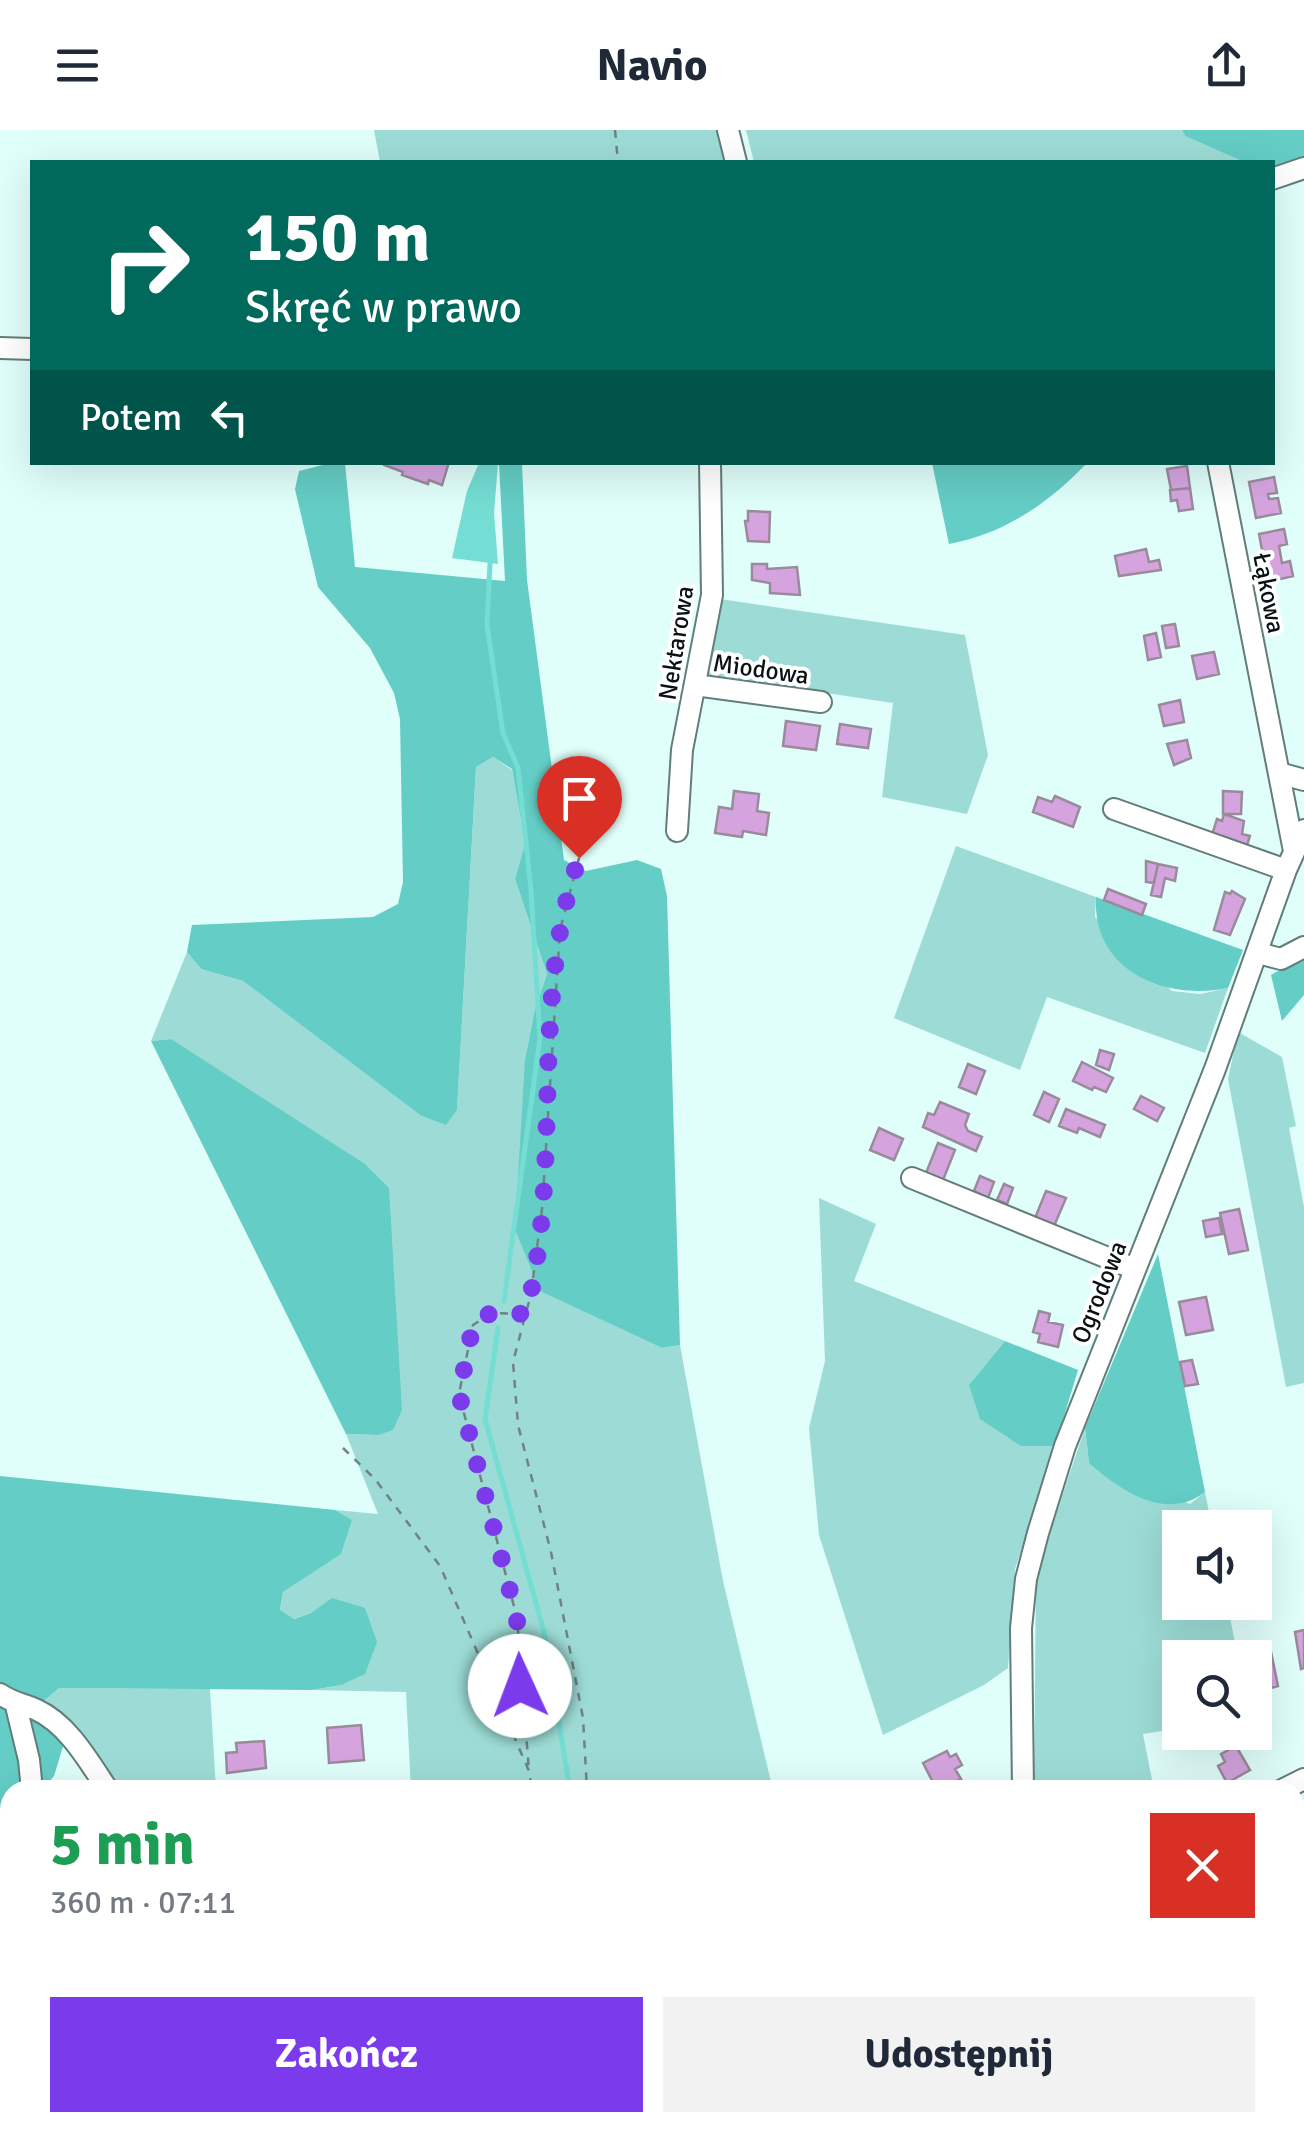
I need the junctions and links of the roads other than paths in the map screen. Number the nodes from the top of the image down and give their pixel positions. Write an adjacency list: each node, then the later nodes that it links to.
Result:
1 (728, 130): 2 (street)
2 (736, 160)
3 (1304, 168): 4 (street)
4 (1275, 177)
5 (0, 348): 6 (street)
6 (30, 349)
7 (710, 465): 9 (street, Nektarowa)
8 (1219, 465): 11 (street, Łąkowa)
9 (695, 685): 10 (street, Miodowa); 14 (street, Nektarowa)
10 (821, 702)
11 (1279, 772): 12 (street); 16 (street, Łąkowa)
12 (1304, 780)
13 (1114, 808): 16 (street)
14 (678, 830)
15 (1304, 830): 16 (street, Ogrodowa)
16 (1290, 861): 18 (street, Ogrodowa)
17 (1304, 948): 18 (street)
18 (1258, 953): 20 (street, Ogrodowa)
19 (912, 1178): 20 (street)
20 (1134, 1269): 24 (street, Ogrodowa)
21 (8, 1700): 22 (street); 23 (street)
22 (31, 1780)
23 (101, 1780)
24 (1023, 1780)

